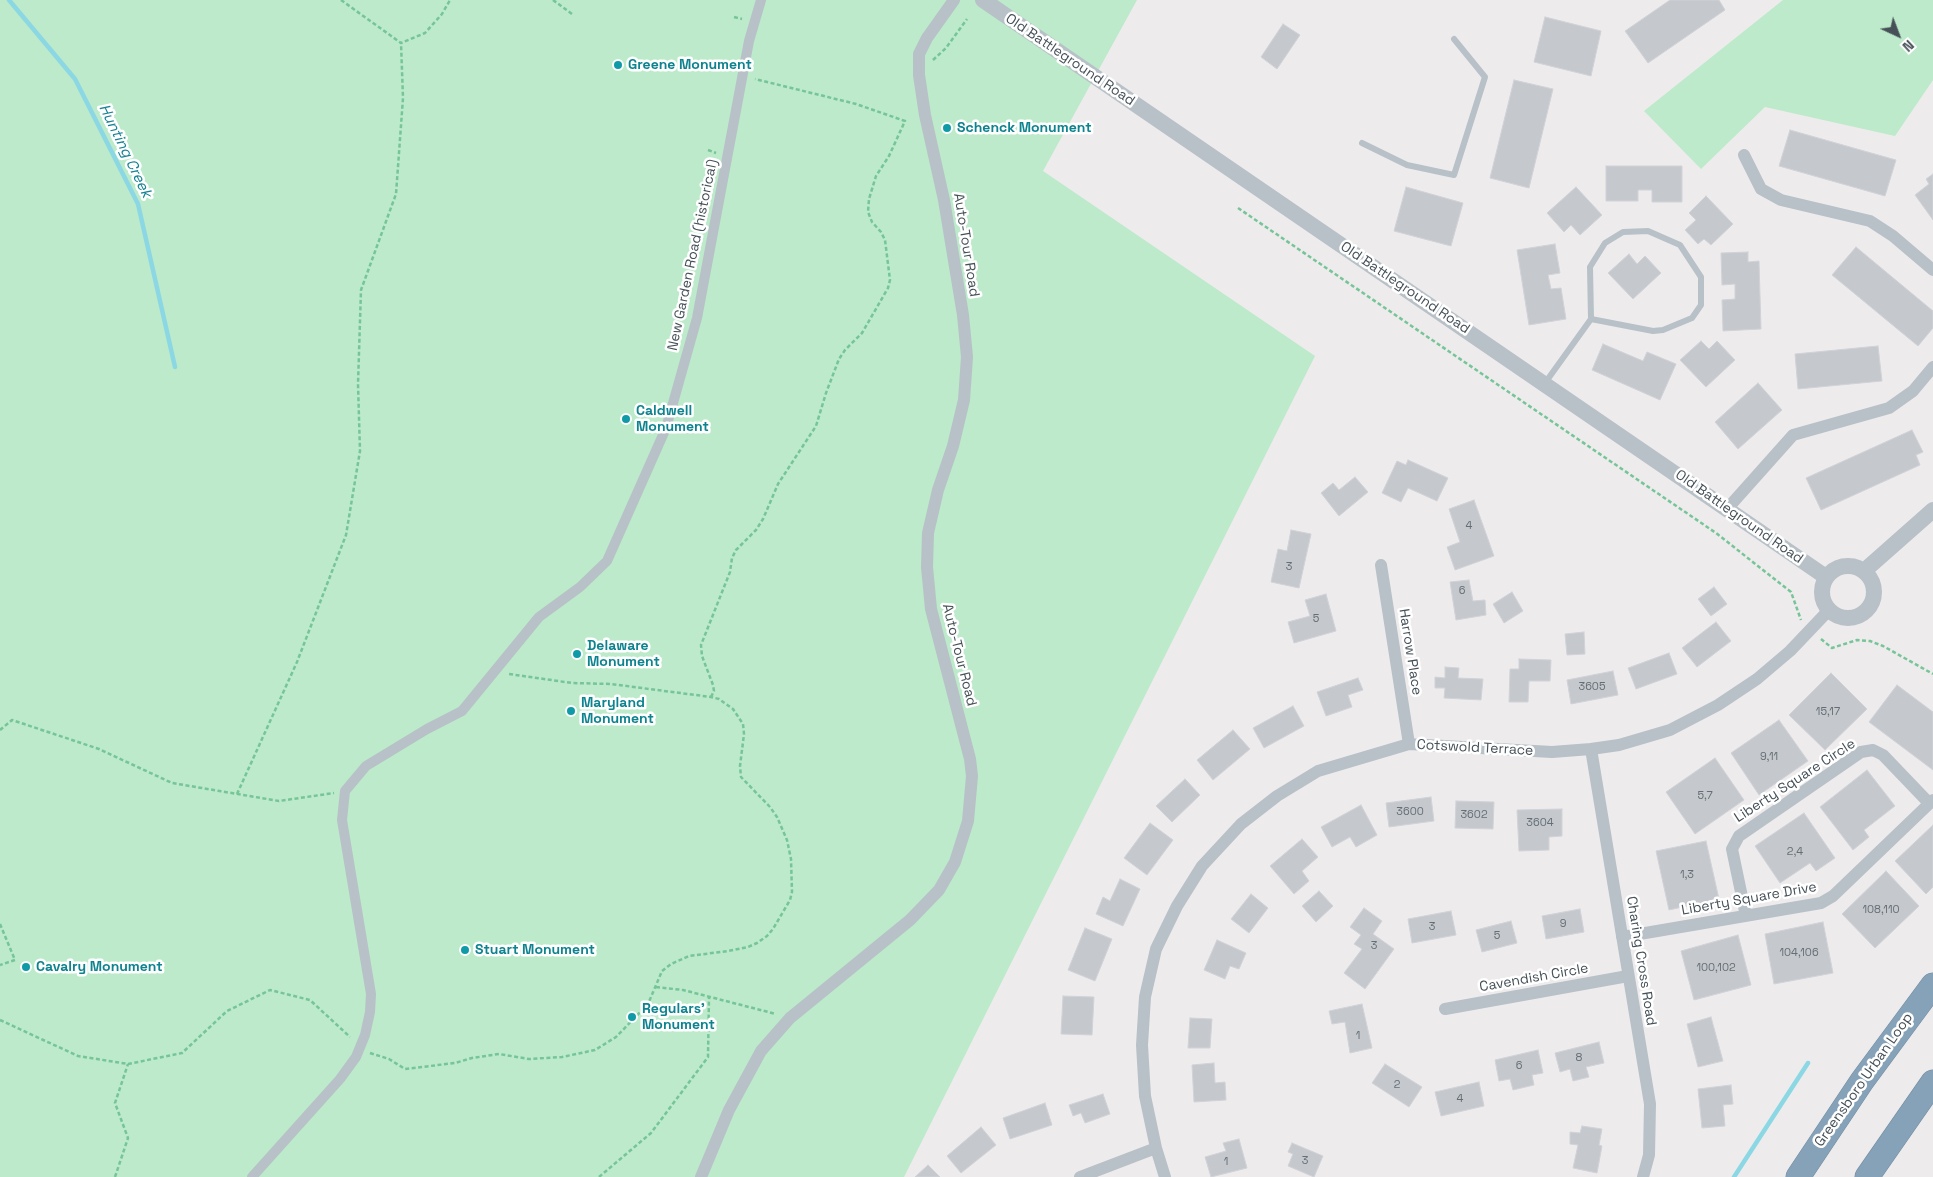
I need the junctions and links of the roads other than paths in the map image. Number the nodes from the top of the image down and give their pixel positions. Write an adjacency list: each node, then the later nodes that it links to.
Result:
1 (760, 0): 27 (street, New Garden Road (historical))
2 (954, 0): 28 (street, Auto-Tour Road)
3 (983, 0): 10 (street, Old Battleground Road)
4 (1454, 39): 5 (lane)
5 (1362, 143)
6 (1744, 155): 7 (street)
7 (1933, 270)
8 (1591, 319): 8 (lane); 10 (lane)
9 (1933, 367): 11 (street)
10 (1545, 384): 11 (street, Old Battleground Road)
11 (1727, 509): 15 (street, Old Battleground Road)
12 (1933, 510): 14 (street)
13 (1381, 565): 17 (street, Harrow Place)
14 (1864, 571): 15 (street); 16 (street)
15 (1826, 577): 16 (street)
16 (1829, 610): 18 (street, Cotswold Terrace)
17 (1409, 744): 18 (street, Cotswold Terrace); 26 (street, Cotswold Terrace)
18 (1591, 749): 21 (street, Charing Cross Road)
19 (1931, 801): 20 (street, Liberty Square Drive); 20 (street, Liberty Square Circle)
20 (1746, 916): 21 (street, Liberty Square Drive)
21 (1622, 937): 22 (street, Charing Cross Road)
22 (1628, 976): 24 (street, Cavendish Circle); 31 (street, Charing Cross Road)
23 (1933, 985): 32 (highway, Greensboro Urban Loop)
24 (1445, 1009)
25 (1933, 1082): 33 (highway)
26 (1156, 1148): 29 (street); 30 (street, Cotswold Terrace)
27 (252, 1177)
28 (701, 1177)
29 (1080, 1177)
30 (1165, 1177)
31 (1643, 1177)
32 (1798, 1177)
33 (1867, 1177)

